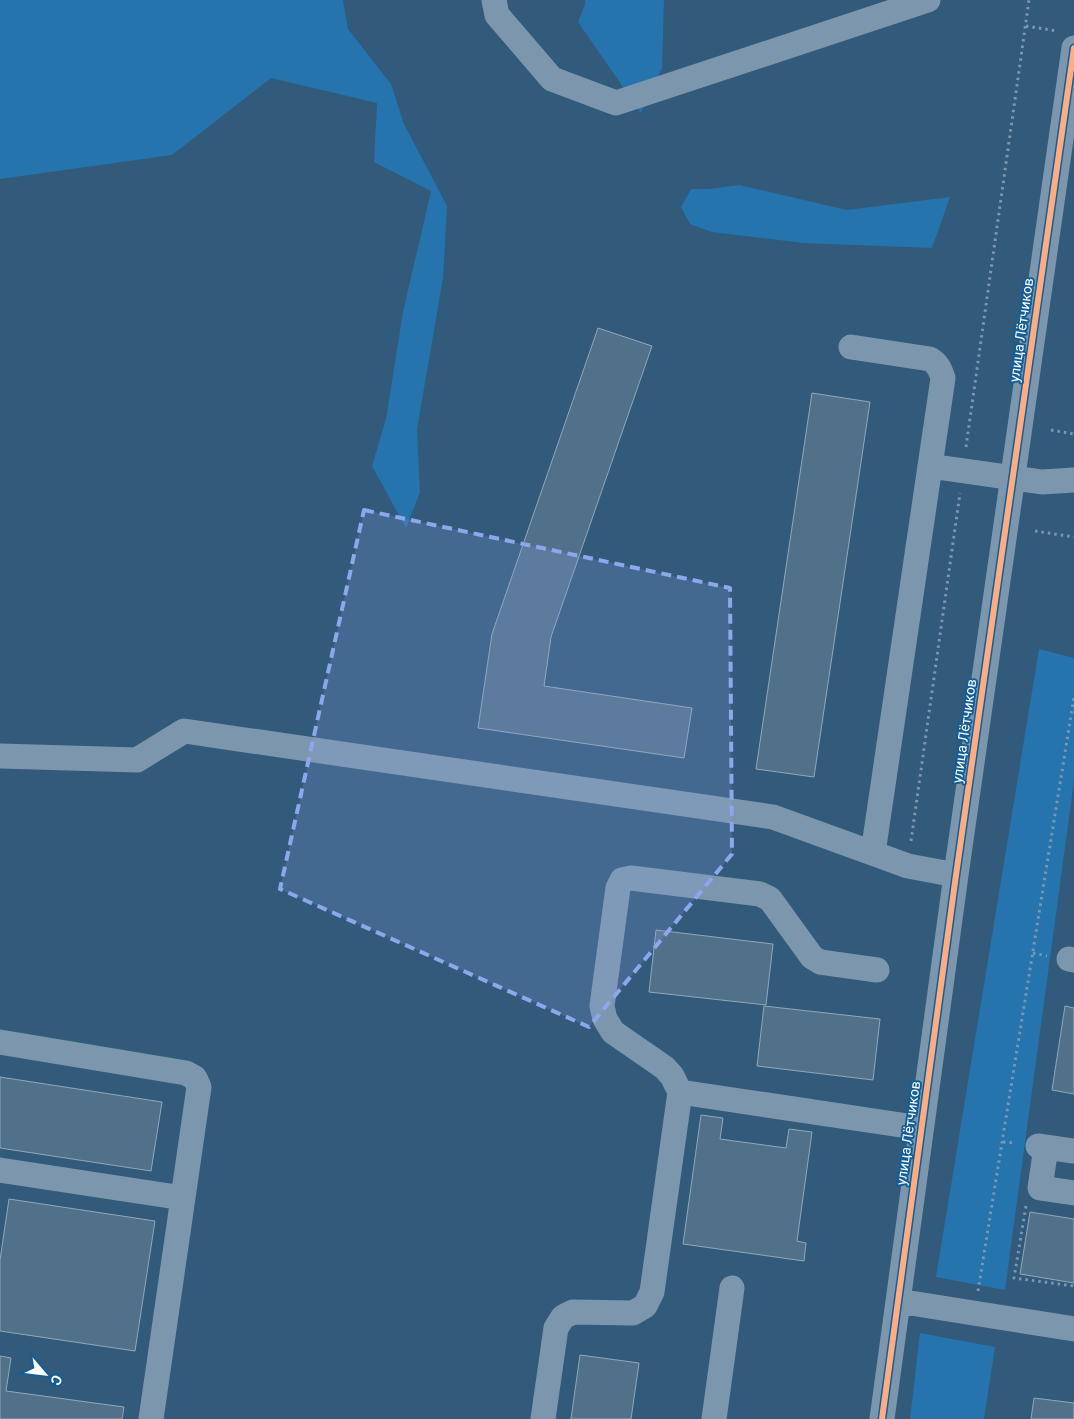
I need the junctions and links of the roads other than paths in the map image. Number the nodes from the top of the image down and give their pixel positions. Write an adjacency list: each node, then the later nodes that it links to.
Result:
1 (494, 0): 2 (street)
2 (928, 0)
3 (1069, 40): 6 (street, улица Лётчиков)
4 (851, 346): 5 (street)
5 (930, 466): 6 (street); 9 (street)
6 (1012, 478): 7 (street); 10 (street, улица Лётчиков)
7 (1074, 480)
8 (0, 756): 9 (street)
9 (873, 853): 10 (street)
10 (956, 875): 14 (street, улица Лётчиков)
11 (877, 970): 13 (street)
12 (0, 1042): 18 (street)
13 (680, 1092): 14 (street); 23 (street)
14 (921, 1128): 20 (street, улица Лётчиков)
15 (1074, 1151): 17 (street)
16 (0, 1170): 18 (street)
17 (1074, 1192)
18 (183, 1198): 22 (street)
19 (732, 1288): 24 (street)
20 (898, 1301): 21 (street); 25 (street, улица Лётчиков)
21 (1074, 1330)
22 (151, 1419)
23 (543, 1419)
24 (714, 1419)
25 (882, 1419)

